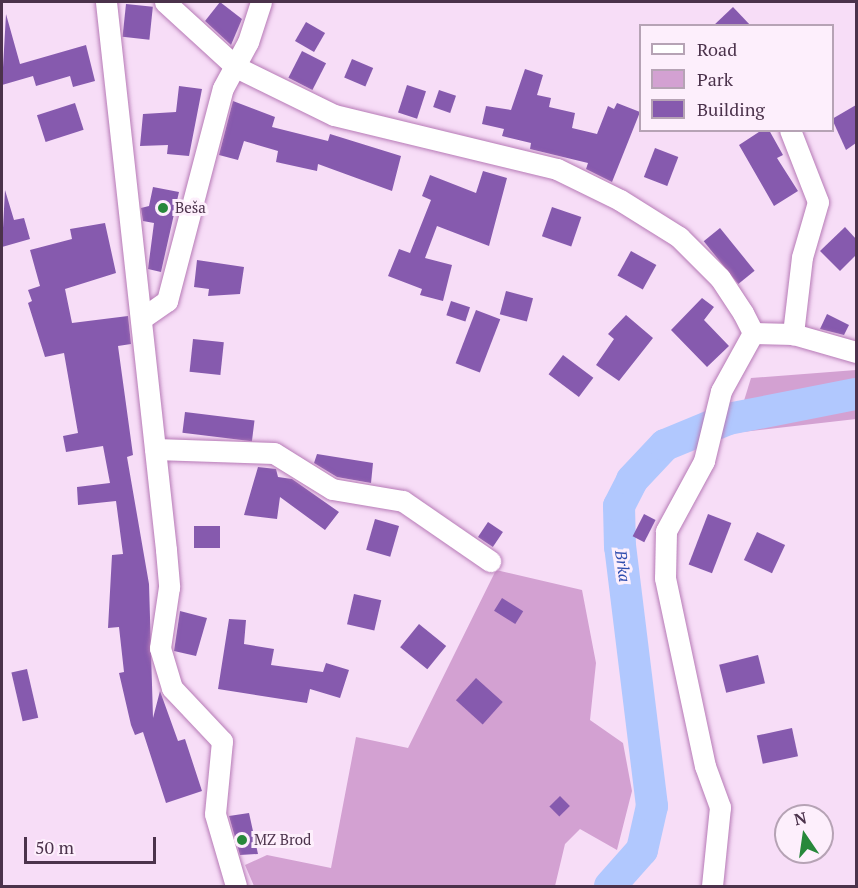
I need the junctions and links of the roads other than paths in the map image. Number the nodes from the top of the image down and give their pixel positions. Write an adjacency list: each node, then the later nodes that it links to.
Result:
1 (106, 2): 6 (street)
2 (165, 2): 4 (street)
3 (261, 2): 4 (street)
4 (236, 67): 6 (street); 7 (street)
5 (791, 132): 8 (street)
6 (141, 319): 10 (street)
7 (753, 333): 8 (street); 13 (street)
8 (793, 333): 9 (street)
9 (856, 352)
10 (155, 449): 11 (street); 12 (street)
11 (490, 561)
12 (236, 886)
13 (712, 886)

